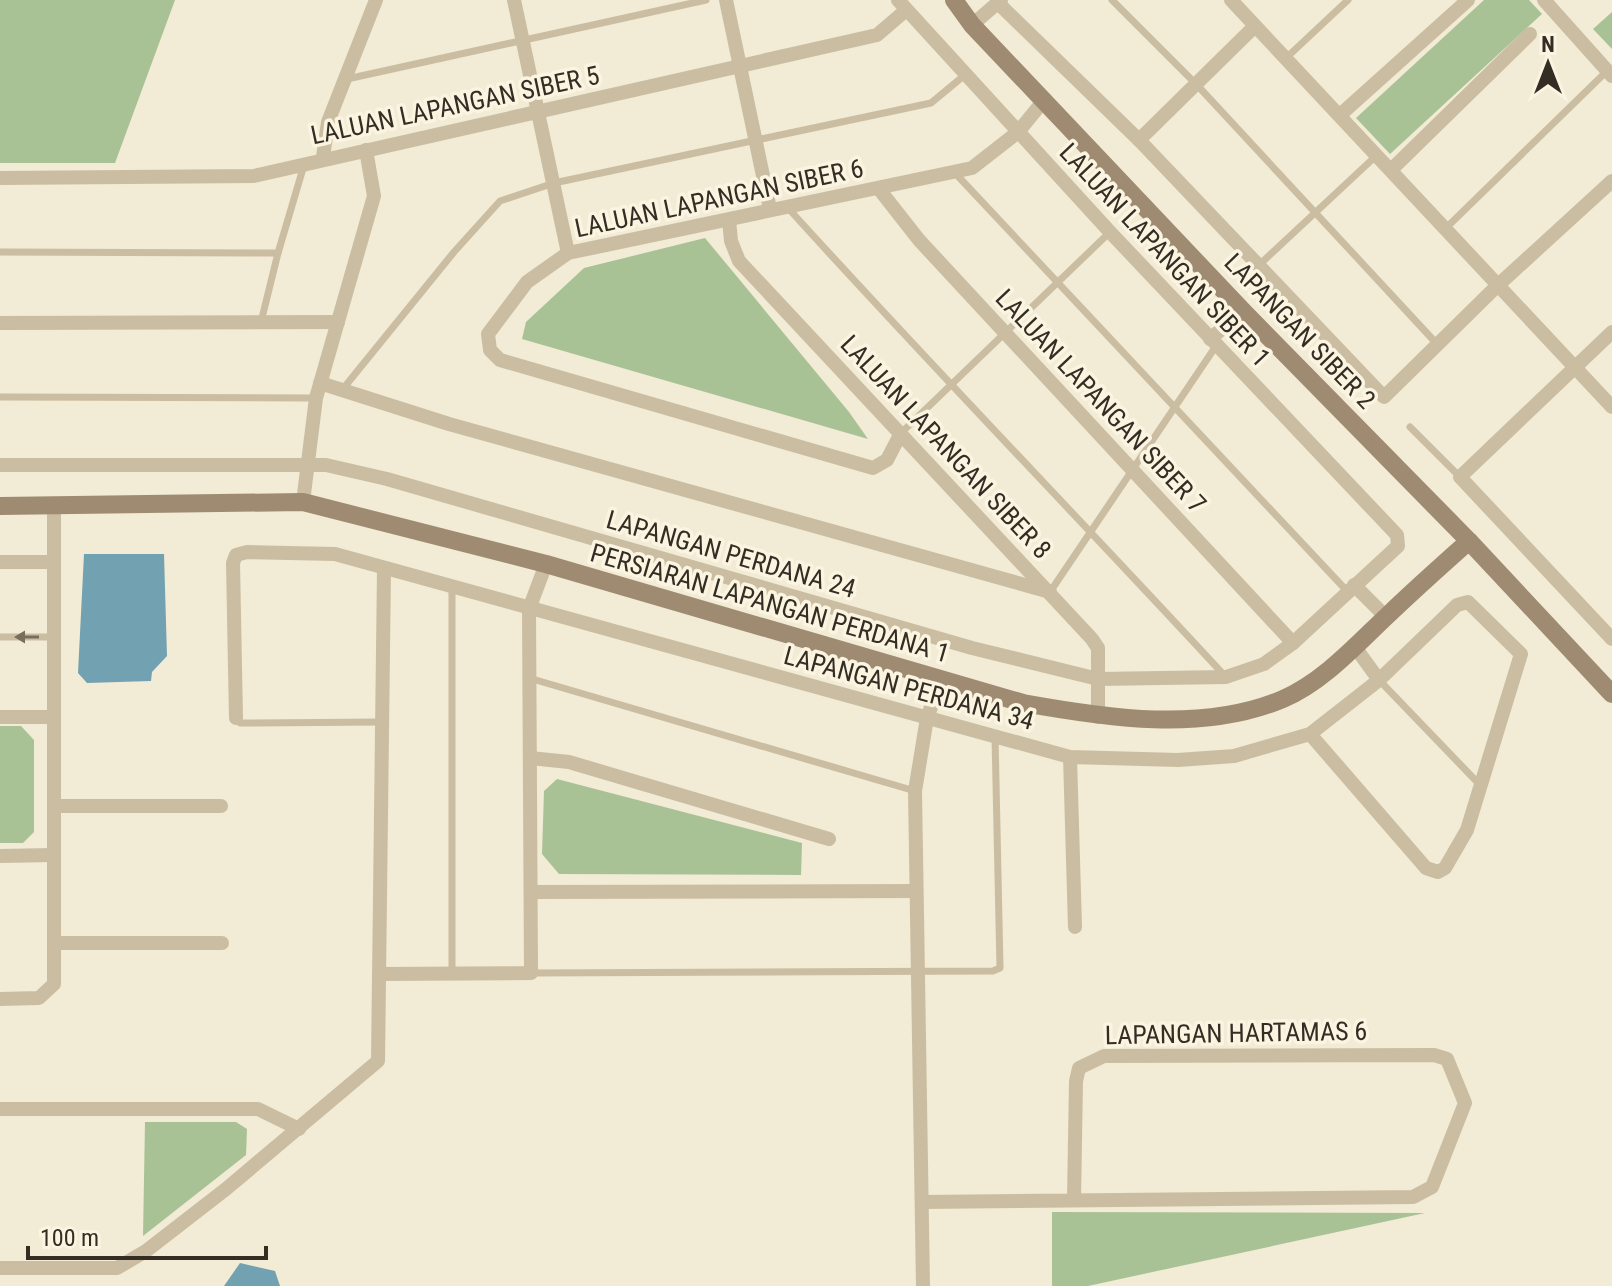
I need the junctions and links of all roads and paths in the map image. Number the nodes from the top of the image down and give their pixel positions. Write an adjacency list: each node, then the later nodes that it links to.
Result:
1 (376, 0): 21 (street)
2 (514, 0): 16 (street)
3 (706, 0): 16 (lane)
4 (726, 0): 18 (street)
5 (954, 0): 13 (street, LAPANGAN SIBER 2)
6 (1112, 0): 22 (lane)
7 (1231, 0): 14 (street)
8 (1348, 0): 17 (lane)
9 (1468, 0): 25 (street)
10 (1544, 0): 20 (street)
11 (998, 1): 13 (street); 27 (street)
12 (902, 6): 18 (street, LALUAN LAPANGAN SIBER 5); 19 (street, LALUAN LAPANGAN SIBER 1)
13 (972, 25): 23 (street, LAPANGAN SIBER 2)
14 (1255, 26): 17 (street); 22 (street)
15 (1530, 34): 33 (street)
16 (523, 39): 21 (lane); 24 (street)
17 (1285, 59): 25 (street)
18 (740, 67): 24 (street, LALUAN LAPANGAN SIBER 5); 28 (street)
19 (968, 73): 26 (street, LALUAN LAPANGAN SIBER 1); 28 (lane)
20 (1610, 74): 43 (lane)
21 (345, 79): 31 (street)
22 (1197, 85): 27 (street); 41 (lane)
23 (1045, 99): 26 (street, LALUAN LAPANGAN SIBER 6); 51 (street, LAPANGAN SIBER 2)
24 (538, 113): 29 (street, LALUAN LAPANGAN SIBER 5); 37 (street)
25 (1340, 115): 30 (street)
26 (1018, 132): 34 (street, LALUAN LAPANGAN SIBER 6); 44 (street, LALUAN LAPANGAN SIBER 1)
27 (1139, 140): 48 (street)
28 (756, 141): 37 (lane); 40 (street)
29 (366, 150): 31 (street, LALUAN LAPANGAN SIBER 5); 53 (street)
30 (1377, 155): 33 (street); 41 (lane)
31 (323, 157): 32 (street, LALUAN LAPANGAN SIBER 5)
32 (305, 162): 35 (street, LALUAN LAPANGAN SIBER 5); 46 (lane)
33 (1391, 170): 43 (street)
34 (955, 173): 38 (street, LALUAN LAPANGAN SIBER 6); 49 (lane)
35 (0, 178)
36 (1612, 181): 50 (street)
37 (554, 183): 47 (street); 62 (lane)
38 (879, 189): 39 (street, LALUAN LAPANGAN SIBER 6); 56 (street, LALUAN LAPANGAN SIBER 7)
39 (787, 206): 40 (street, LALUAN LAPANGAN SIBER 6); 61 (lane)
40 (770, 209): 42 (street, LALUAN LAPANGAN SIBER 6)
41 (1316, 212): 48 (lane); 58 (lane)
42 (729, 220): 47 (street, LALUAN LAPANGAN SIBER 6); 68 (street, LALUAN LAPANGAN SIBER 8)
43 (1446, 228): 50 (street)
44 (1110, 232): 49 (lane); 57 (street, LALUAN LAPANGAN SIBER 1)
45 (0, 252): 46 (lane)
46 (278, 253): 52 (lane)
47 (568, 253): 68 (street, LALUAN LAPANGAN SIBER 6)
48 (1259, 265): 58 (street)
49 (1057, 282): 56 (lane); 65 (lane)
50 (1496, 287): 58 (street); 59 (street)
51 (1243, 311): 57 (street); 78 (street, LAPANGAN SIBER 2)
52 (261, 322): 53 (street); 54 (street)
53 (338, 322): 60 (street)
54 (0, 323)
55 (1612, 332): 59 (street)
56 (1005, 333): 61 (lane); 71 (street, LALUAN LAPANGAN SIBER 7)
57 (1213, 342): 65 (lane); 77 (street, LALUAN LAPANGAN SIBER 1)
58 (1438, 345)
59 (1575, 367): 66 (street); 72 (street)
60 (320, 383): 62 (street); 64 (street)
61 (949, 386): 68 (lane); 76 (lane)
62 (342, 390): 85 (street)
63 (0, 397): 64 (lane)
64 (316, 398): 70 (street)
65 (1175, 405): 71 (lane); 84 (lane)
66 (1612, 407)
67 (1410, 427): 72 (lane)
68 (901, 433): 85 (street, LALUAN LAPANGAN SIBER 8)
69 (0, 465): 70 (street, LAPANGAN PERDANA 24)
70 (306, 465): 73 (street); 95 (street, LAPANGAN PERDANA 24)
71 (1131, 469): 76 (lane); 91 (street, LALUAN LAPANGAN SIBER 7)
72 (1460, 477): 90 (street)
73 (303, 502): 75 (street, PERSIARAN LAPANGAN PERDANA 1); 81 (street, PERSIARAN LAPANGAN PERDANA 1)
74 (0, 506): 75 (street, PERSIARAN LAPANGAN PERDANA 1)
75 (54, 506): 80 (street)
76 (1090, 530): 85 (lane); 93 (lane)
77 (1400, 540): 84 (street, LAPANGAN PERDANA 24)
78 (1469, 541): 87 (street, PERSIARAN LAPANGAN PERDANA 1); 98 (street, LAPANGAN SIBER 2)
79 (0, 562): 80 (street)
80 (54, 562): 89 (street)
81 (546, 564): 86 (street); 96 (street, PERSIARAN LAPANGAN PERDANA 1)
82 (384, 568): 83 (street, LAPANGAN PERDANA 34); 102 (street, LAPANGAN PERDANA 34); 104 (street)
83 (452, 587): 86 (street, LAPANGAN PERDANA 34); 122 (lane)
84 (1351, 588): 87 (street); 91 (street, LAPANGAN PERDANA 24)
85 (1050, 592): 95 (street, LALUAN LAPANGAN SIBER 8)
86 (529, 609): 94 (street); 103 (street, LAPANGAN PERDANA 34)
87 (1386, 617): 92 (street, PERSIARAN LAPANGAN PERDANA 1)
88 (0, 637): 89 (lane, one-way to 88)
89 (54, 637): 100 (street)
90 (1612, 639)
91 (1293, 643): 93 (street, LAPANGAN PERDANA 24)
92 (1355, 647): 97 (street); 101 (street, PERSIARAN LAPANGAN PERDANA 1)
93 (1226, 677): 95 (street, LAPANGAN PERDANA 24)
94 (529, 678): 108 (street); 110 (lane)
95 (1098, 679): 101 (street, LALUAN LAPANGAN SIBER 8)
96 (941, 680): 101 (street, PERSIARAN LAPANGAN PERDANA 1); 103 (street)
97 (1379, 680): 105 (street, LAPANGAN PERDANA 34); 109 (lane); 109 (street, LAPANGAN PERDANA 34)
98 (1612, 694)
99 (0, 717): 100 (street)
100 (54, 717): 111 (street)
101 (1098, 717)
102 (236, 718): 104 (lane)
103 (927, 718): 106 (street, LAPANGAN PERDANA 34); 110 (street)
104 (381, 722): 124 (street)
105 (1310, 734): 107 (street, LAPANGAN PERDANA 34); 109 (street)
106 (995, 736): 107 (street, LAPANGAN PERDANA 34); 121 (lane)
107 (1070, 757): 118 (street)
108 (530, 758): 113 (street); 117 (street)
109 (1481, 786)
110 (915, 791): 116 (street)
111 (54, 806): 112 (street); 114 (street)
112 (221, 806)
113 (829, 839)
114 (54, 855): 115 (street); 119 (street)
115 (0, 856)
116 (916, 891): 117 (street); 121 (street)
117 (531, 892): 123 (street)
118 (1075, 927)
119 (54, 943): 120 (street); 125 (street)
120 (222, 943)
121 (918, 970): 123 (lane); 129 (street)
122 (452, 973): 123 (street); 124 (street)
123 (531, 973)
124 (379, 974): 127 (street)
125 (0, 999)
126 (0, 1109): 127 (street)
127 (299, 1129): 130 (street)
128 (1074, 1200): 128 (street, LAPANGAN HARTAMAS 6); 129 (street)
129 (922, 1202): 131 (street)
130 (0, 1268)
131 (923, 1286)

